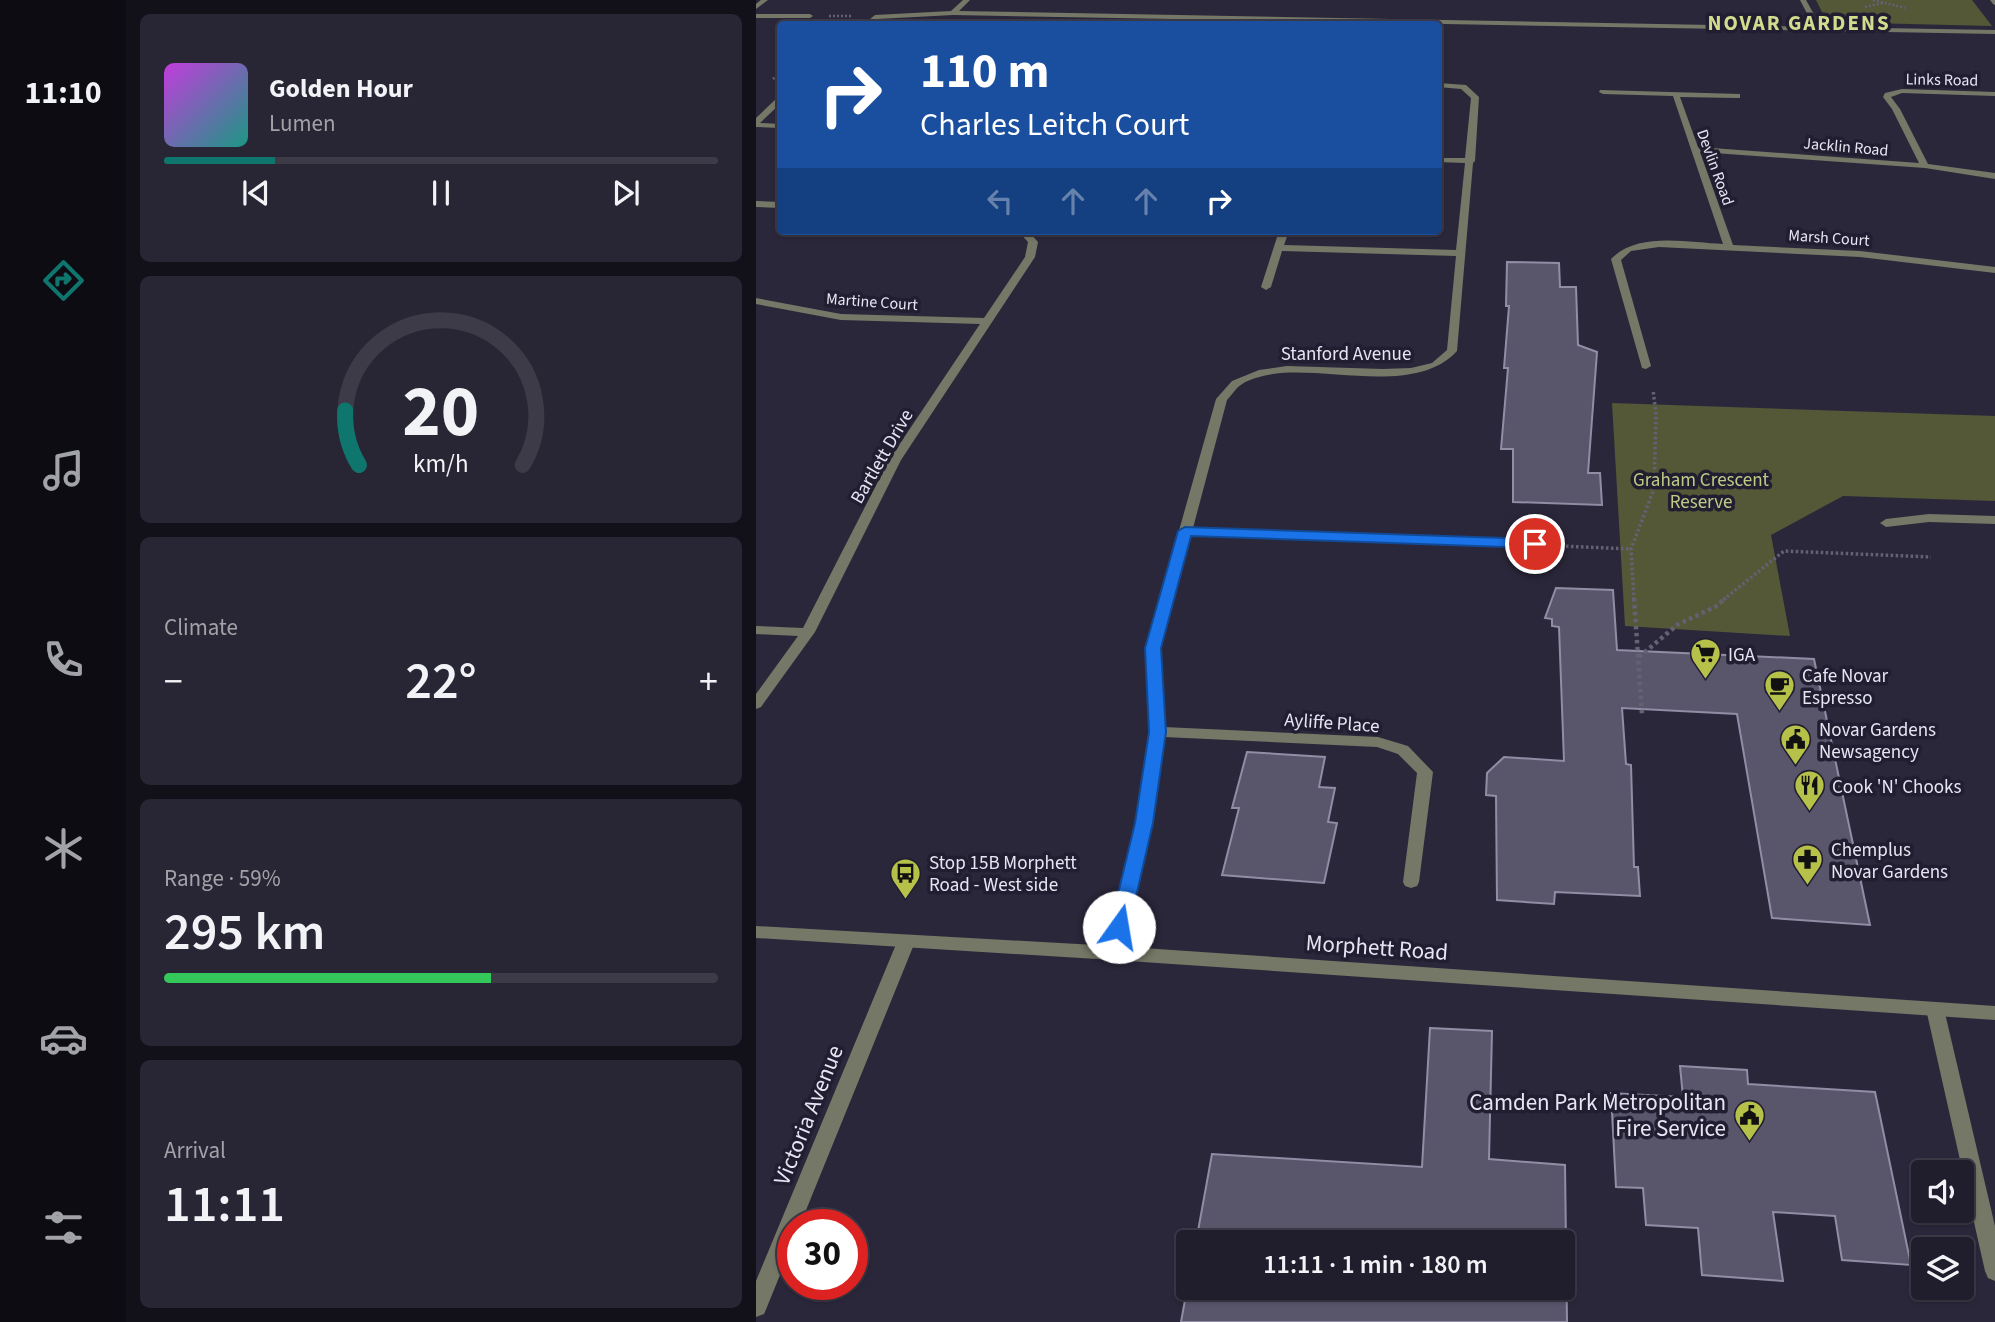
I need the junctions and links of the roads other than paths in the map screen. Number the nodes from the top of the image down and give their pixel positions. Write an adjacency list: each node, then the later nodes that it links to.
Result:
1 (765, 0): 4 (street)
2 (967, 0): 6 (street)
3 (1803, 0): 11 (street)
4 (756, 7)
5 (1132, 7): 7 (street)
6 (953, 13): 7 (street); 10 (street)
7 (1126, 15): 11 (street)
8 (756, 16): 9 (street)
9 (810, 16)
10 (870, 21)
11 (1818, 28): 12 (street)
12 (1995, 32)
13 (1442, 85): 23 (street, Stanford Avenue)
14 (1603, 92): 16 (street)
15 (1995, 94): 24 (street, Links Road)
16 (1676, 95): 17 (street); 21 (street, Devlin Road)
17 (1737, 96)
18 (777, 103): 19 (street)
19 (756, 124): 20 (street)
20 (777, 126)
21 (1694, 149): 24 (street, Jacklin Road); 31 (street, Devlin Road)
22 (1442, 160): 23 (street)
23 (1471, 161): 32 (street, Stanford Avenue)
24 (1925, 166): 25 (street, Jacklin Road)
25 (1995, 176)
26 (756, 204): 27 (street)
27 (777, 205)
28 (1027, 235): 37 (street, Bartlett Drive)
29 (1282, 235): 30 (street)
30 (1278, 247): 32 (street); 35 (street)
31 (1729, 247): 33 (street, Marsh Court); 38 (street, Marsh Court)
32 (1462, 253): 41 (street, Stanford Avenue)
33 (1994, 269): 34 (street)
34 (1995, 280)
35 (1266, 287)
36 (756, 301): 37 (street, Martine Court)
37 (988, 321): 44 (street, Bartlett Drive)
38 (1646, 366)
39 (1995, 520): 40 (street)
40 (1886, 523)
41 (1185, 531): 42 (street); 46 (street, Stanford Avenue)
42 (1535, 544)
43 (756, 630): 44 (street)
44 (808, 632): 45 (street, Bartlett Drive)
45 (756, 704)
46 (1157, 732): 47 (street, Ayliffe Place); 50 (street, Stanford Avenue)
47 (1411, 882)
48 (756, 932): 49 (street, Morphett Road)
49 (906, 942): 50 (street, Morphett Road); 54 (street, Victoria Avenue)
50 (1113, 953): 51 (street, Morphett Road)
51 (1935, 1009): 52 (street, Morphett Road); 53 (street)
52 (1995, 1013)
53 (1995, 1271)
54 (756, 1307)

